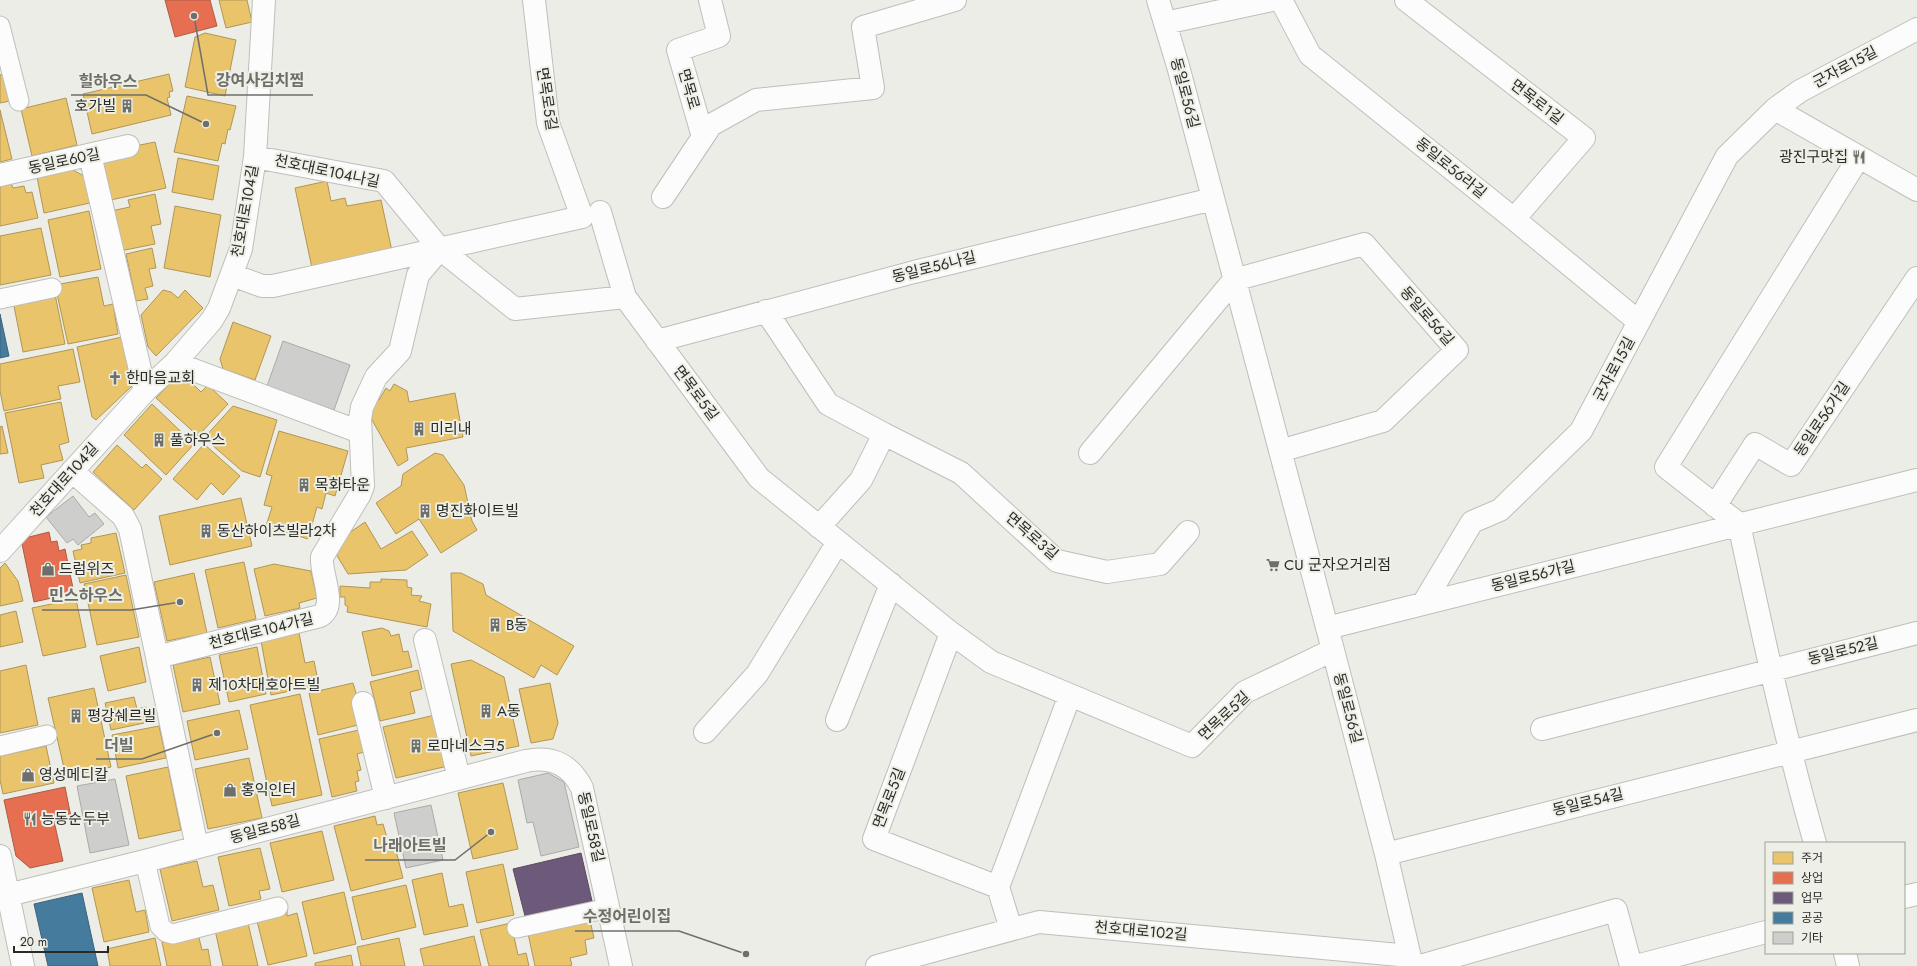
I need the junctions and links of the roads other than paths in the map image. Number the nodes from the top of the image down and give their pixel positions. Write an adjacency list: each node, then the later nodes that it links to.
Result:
1 (264, 0): 17 (street, 천호대로104길)
2 (534, 0): 23 (street, 면목로5길)
3 (710, 0): 14 (street, 면목로)
4 (955, 0): 14 (street)
5 (1158, 0): 9 (street, 동일로56길)
6 (1272, 0): 9 (street)
7 (1281, 0): 24 (street, 동일로56라길)
8 (1406, 0): 24 (street, 면목로1길)
9 (1165, 23): 22 (street, 동일로56길)
10 (0, 26): 12 (lane)
11 (1917, 29): 13 (street, 군자로15길)
12 (19, 101)
13 (1775, 108): 18 (street); 33 (street, 군자로15길)
14 (704, 137): 21 (street)
15 (128, 146): 16 (street, 동일로60길)
16 (90, 155): 19 (street, 동일로60길); 36 (street)
17 (255, 157): 25 (street, 천호대로104나길); 26 (street, 천호대로104길)
18 (1859, 157): 20 (street); 43 (street)
19 (0, 175)
20 (1917, 190)
21 (663, 197)
22 (1213, 199): 28 (street, 동일로56길); 32 (street, 동일로56나길)
23 (591, 215): 25 (street); 30 (street, 면목로5길)
24 (1514, 219): 33 (street, 동일로56라길)
25 (440, 249): 26 (street); 30 (street, 천호대로104나길); 37 (street, 천호대로104가길)
26 (232, 275): 35 (street, 천호대로104길)
27 (1917, 278): 43 (street, 동일로56가길)
28 (1234, 280): 39 (street, 동일로56길); 39 (street, 동일로56길); 40 (street)
29 (52, 288): 31 (lane)
30 (625, 297): 34 (street, 면목로5길)
31 (0, 299)
32 (766, 311): 34 (street, 동일로56나길); 38 (street, 면목로3길)
33 (1639, 322): 50 (street, 군자로15길)
34 (657, 341): 45 (street, 면목로5길)
35 (175, 363): 36 (street, 천호대로104길); 37 (street)
36 (145, 391): 41 (street, 천호대로104길)
37 (360, 432): 56 (street, 천호대로104가길)
38 (884, 434): 45 (street); 46 (street, 면목로3길)
39 (1280, 451): 51 (street, 동일로56길)
40 (1090, 453)
41 (72, 471): 48 (street, 천호대로104길); 56 (street)
42 (1917, 480): 44 (street, 동일로56가길)
43 (1715, 506): 44 (street)
44 (1739, 524): 50 (street, 동일로56가길); 57 (street)
45 (819, 527): 47 (street, 면목로5길)
46 (1188, 532)
47 (838, 542): 49 (street, 면목로5길); 63 (street)
48 (0, 551)
49 (891, 584): 52 (street, 면목로5길); 60 (street)
50 (1423, 604): 51 (street, 동일로56가길)
51 (1327, 628): 55 (street, 동일로56길)
52 (951, 633): 58 (street, 면목로5길); 74 (street, 면목로5길)
53 (1917, 633): 57 (street, 동일로52길)
54 (425, 640): 67 (street)
55 (1333, 650): 58 (street, 면목로5길); 71 (street, 동일로56길)
56 (157, 657): 70 (street)
57 (1770, 670): 62 (street); 66 (street)
58 (1070, 695): 74 (street)
59 (363, 703): 68 (street)
60 (837, 720)
61 (1917, 720): 66 (street)
62 (1542, 729)
63 (705, 732)
64 (47, 735): 65 (lane)
65 (0, 746)
66 (1789, 751): 69 (street); 71 (street, 동일로54길)
67 (458, 778): 68 (street, 동일로58길); 79 (street, 동일로58길)
68 (386, 798): 70 (street, 동일로58길)
69 (1815, 842)
70 (198, 847): 73 (street, 동일로58길)
71 (1386, 854): 84 (street, 동일로56길)
72 (0, 856): 76 (street)
73 (145, 861): 76 (street, 동일로58길); 78 (lane)
74 (998, 887): 81 (street)
75 (1917, 894): 77 (street)
76 (8, 895): 85 (street)
77 (1905, 897)
78 (278, 907)
79 (609, 908): 80 (lane); 86 (street, 동일로58길)
80 (517, 928)
81 (1011, 929): 84 (street, 천호대로102길); 87 (street, 천호대로102길)
82 (1765, 932): 89 (street)
83 (1845, 954): 90 (street)
84 (1414, 963): 88 (street)
85 (23, 966)
86 (621, 966)
87 (877, 966)
88 (1631, 966)
89 (1636, 966)
90 (1848, 966)

